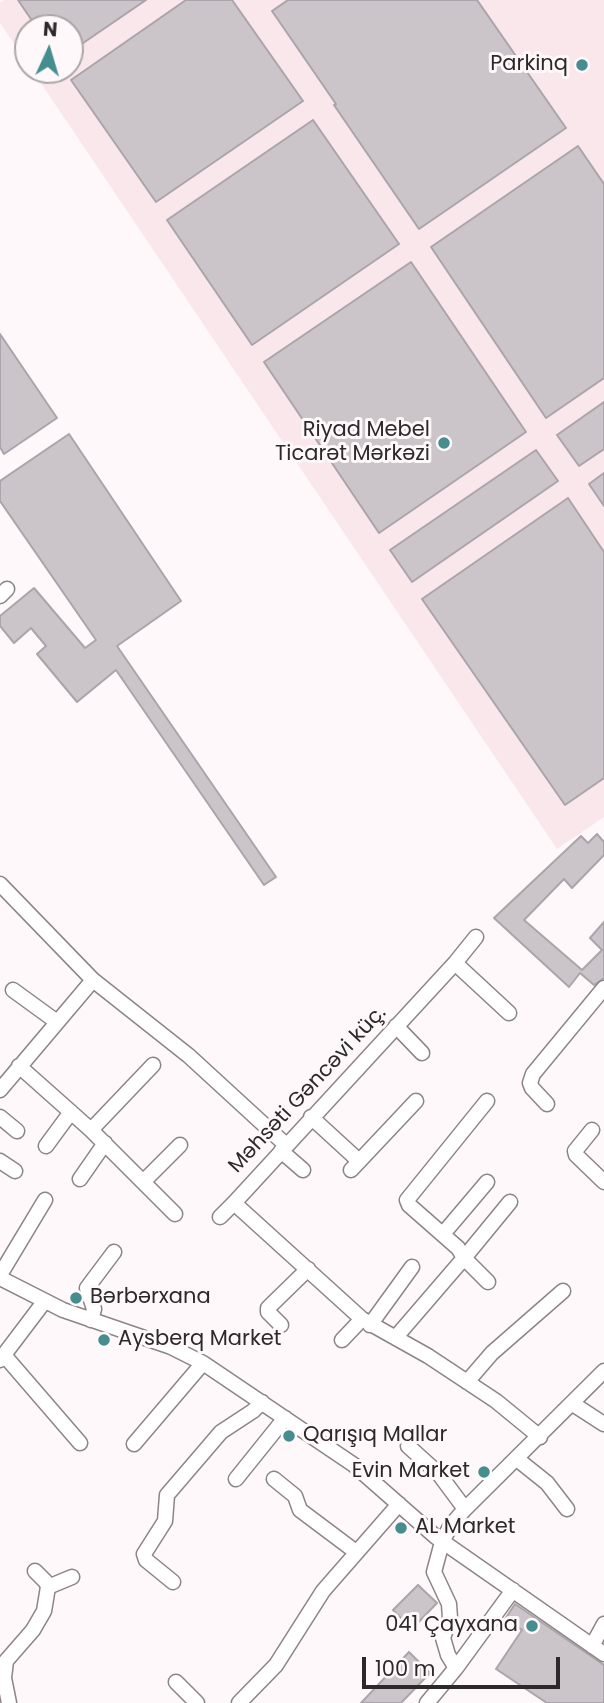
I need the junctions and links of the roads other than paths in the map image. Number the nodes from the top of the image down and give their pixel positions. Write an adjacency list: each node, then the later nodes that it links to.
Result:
1 (0, 884): 4 (street)
2 (476, 937): 3 (street, Məhsəti Gəncəvi küç.)
3 (455, 963): 7 (street); 9 (street, Məhsəti Gəncəvi küç.)
4 (93, 980): 8 (street); 26 (street)
5 (604, 988): 16 (street)
6 (13, 990): 8 (street)
7 (509, 1013)
8 (57, 1022): 12 (street)
9 (396, 1026): 10 (street); 19 (street, Məhsəti Gəncəvi küç.)
10 (422, 1053)
11 (153, 1065): 20 (street)
12 (19, 1066): 13 (street); 17 (street)
13 (0, 1090)
14 (416, 1101): 19 (street)
15 (487, 1101): 39 (street)
16 (547, 1104)
17 (71, 1112): 20 (street); 25 (street)
18 (0, 1117): 22 (street)
19 (312, 1117): 26 (street, Məhsəti Gəncəvi küç.)
20 (91, 1130): 23 (street)
21 (592, 1130): 33 (street)
22 (17, 1131)
23 (105, 1143): 30 (street); 31 (street)
24 (180, 1145): 31 (street)
25 (46, 1146)
26 (284, 1148): 28 (street); 36 (street, Məhsəti Gəncəvi küç.)
27 (0, 1161): 29 (street)
28 (303, 1170)
29 (15, 1171)
30 (80, 1179)
31 (144, 1181): 37 (street)
32 (487, 1182): 39 (street)
33 (604, 1182)
34 (45, 1200): 44 (street)
35 (510, 1202): 41 (street)
36 (234, 1203): 38 (street); 43 (street, Məhsəti Gəncəvi küç.)
37 (175, 1214)
38 (219, 1217)
39 (443, 1234): 41 (street)
40 (114, 1252): 48 (street)
41 (464, 1258): 45 (street); 51 (street)
42 (412, 1267): 49 (street)
43 (308, 1269): 49 (street, Məhsəti Gəncəvi küç.); 50 (street)
44 (0, 1277): 47 (street)
45 (488, 1282)
46 (563, 1292): 56 (street)
47 (44, 1302): 48 (street); 53 (street)
48 (91, 1320): 54 (street)
49 (366, 1322): 51 (street, Məhsəti Gəncəvi küç.); 52 (street)
50 (281, 1325)
51 (396, 1337): 56 (street, Məhsəti Gəncəvi küç.)
52 (342, 1340)
53 (2, 1358): 62 (street)
54 (203, 1363): 57 (street); 63 (street)
55 (604, 1371): 58 (street)
56 (467, 1382): 61 (street, Məhsəti Gəncəvi küç.)
57 (262, 1402): 59 (street); 75 (street)
58 (573, 1404): 60 (street); 61 (street)
59 (285, 1418): 66 (street); 68 (street)
60 (604, 1424)
61 (540, 1437): 65 (street)
62 (80, 1443)
63 (134, 1444)
64 (408, 1446): 69 (street)
65 (517, 1459): 69 (street); 70 (street)
66 (236, 1479)
67 (274, 1479): 72 (street)
68 (399, 1504): 71 (street); 72 (street)
69 (465, 1509): 71 (street)
70 (567, 1509)
71 (442, 1542): 77 (street); 80 (street)
72 (356, 1552): 84 (street)
73 (35, 1571): 76 (street)
74 (72, 1577): 76 (street)
75 (173, 1582)
76 (48, 1587): 82 (street)
77 (513, 1590): 79 (street); 80 (street)
78 (604, 1623): 79 (street)
79 (598, 1650)
80 (457, 1668): 85 (street)
81 (176, 1682): 83 (street)
82 (9, 1703)
83 (197, 1703)
84 (239, 1703)
85 (427, 1703)

